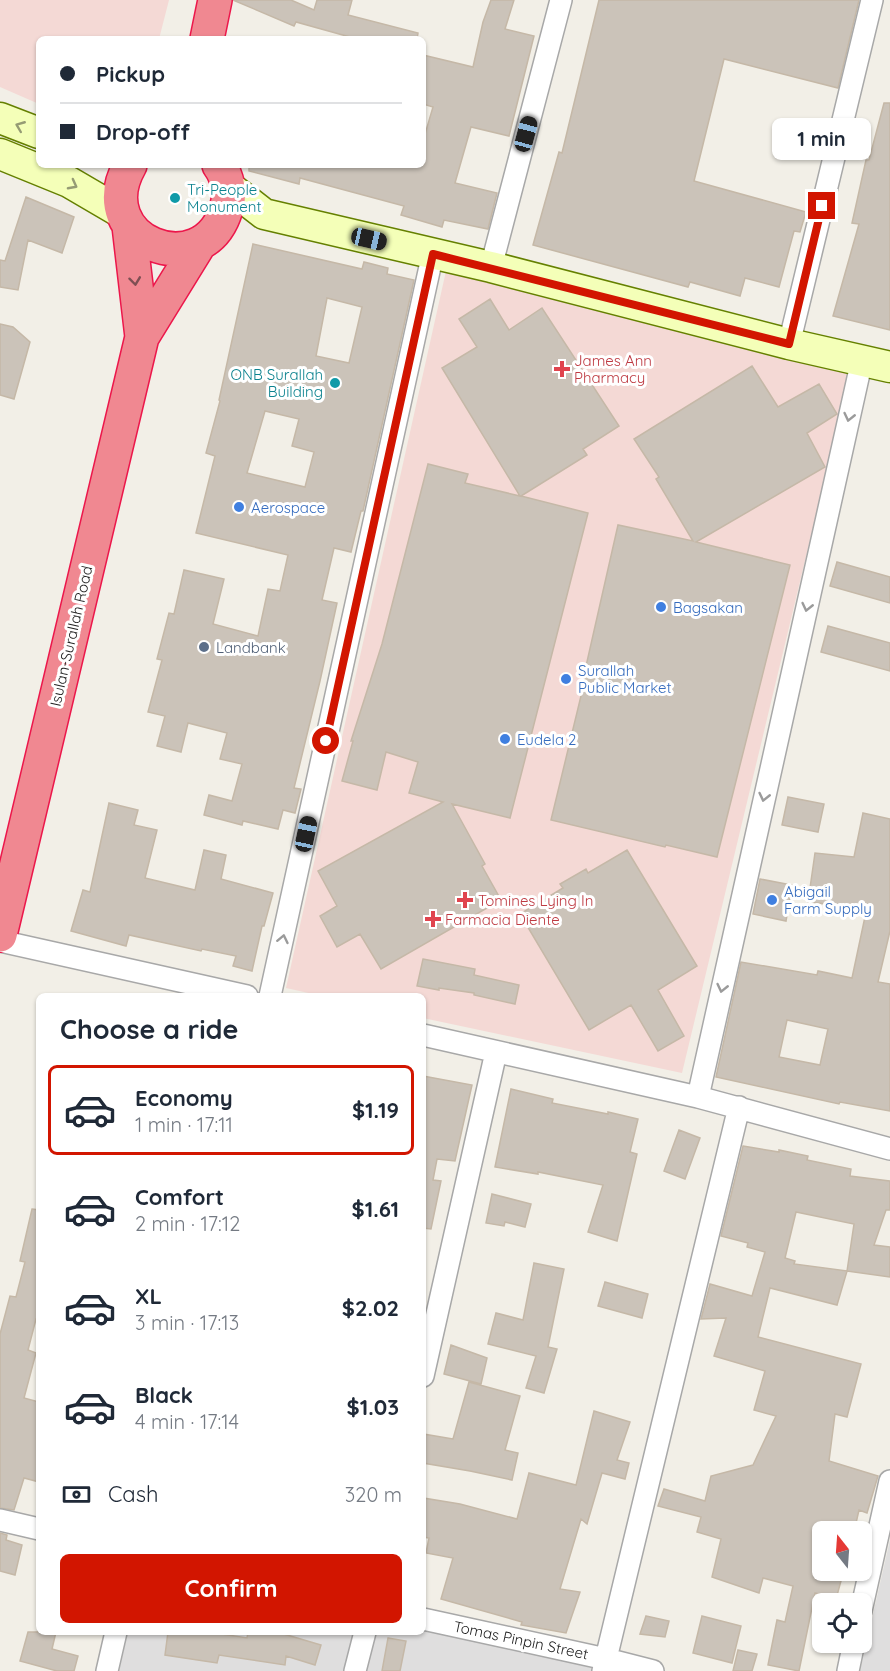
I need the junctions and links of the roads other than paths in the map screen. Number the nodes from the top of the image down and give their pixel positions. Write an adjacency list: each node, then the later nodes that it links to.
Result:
1 (215, 0): 4 (highway)
2 (561, 0): 14 (street)
3 (872, 0): 16 (street)
4 (208, 36)
5 (0, 118): 6 (street, one-way to 5)
6 (36, 133)
7 (0, 154): 11 (street, one-way to 11)
8 (128, 168): 11 (highway, Isulan-Surallah Road)
9 (223, 176): 10 (street); 12 (highway, Isulan-Surallah Road)
10 (264, 214): 12 (street); 13 (street)
11 (126, 220): 12 (highway); 15 (highway, Isulan-Surallah Road, one-way to 15)
12 (207, 238): 15 (highway, Isulan-Surallah Road)
13 (433, 254): 14 (street); 22 (street, one-way to 13)
14 (491, 267): 16 (street)
15 (142, 337): 19 (highway, Isulan-Surallah Road)
16 (789, 344): 17 (street)
17 (862, 360): 18 (street); 25 (street, one-way to 25)
18 (890, 367)
19 (0, 935)
20 (0, 941): 21 (street)
21 (234, 993)
22 (271, 993)
23 (426, 1036): 24 (street)
24 (496, 1052): 25 (street); 28 (street)
25 (698, 1097): 26 (street)
26 (740, 1107): 27 (street); 37 (street)
27 (890, 1149)
28 (426, 1363)
29 (890, 1481): 32 (street)
30 (0, 1520): 31 (street)
31 (36, 1528)
32 (865, 1593)
33 (426, 1620): 37 (street, Tomas Pinpin Street)
34 (115, 1635): 38 (street)
35 (364, 1635): 39 (street)
36 (852, 1653): 41 (street)
37 (605, 1665): 40 (street, Tomas Pinpin Street)
38 (107, 1671)
39 (355, 1671)
40 (653, 1671)
41 (848, 1671)

